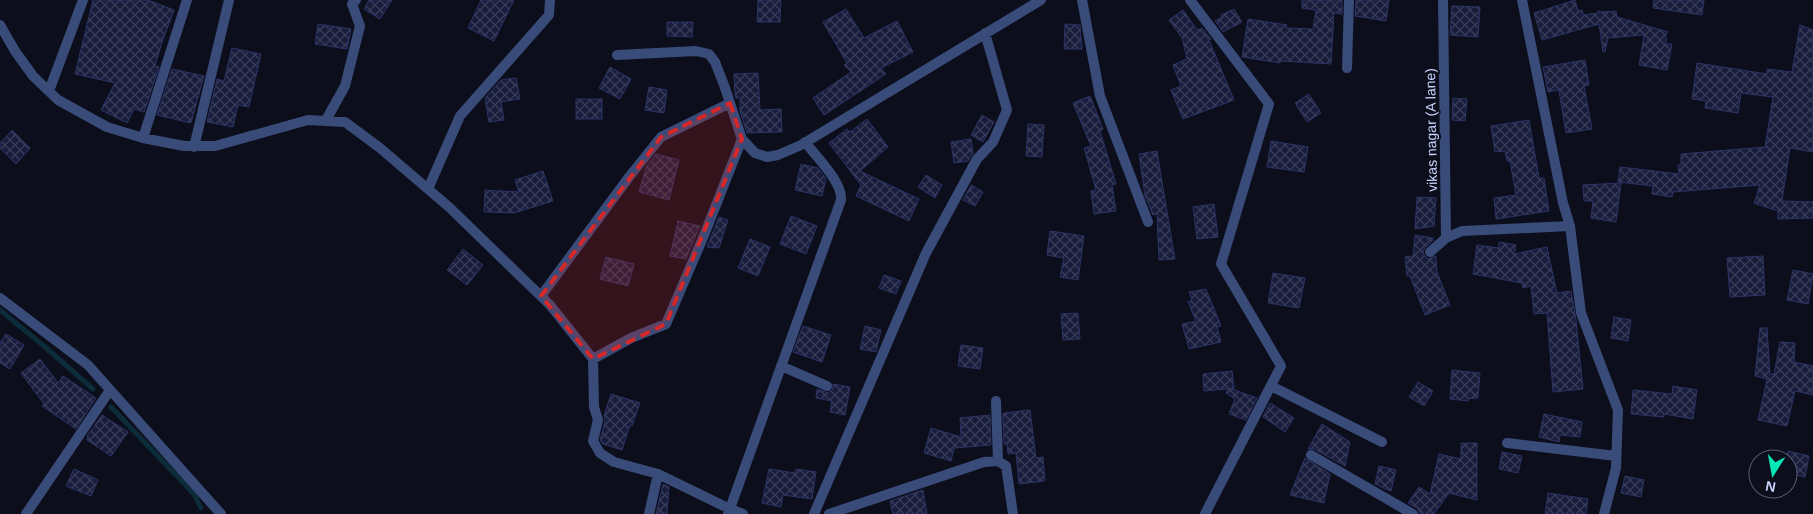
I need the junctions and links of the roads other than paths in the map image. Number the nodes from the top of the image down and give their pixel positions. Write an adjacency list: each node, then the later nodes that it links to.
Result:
1 (83, 0): 16 (street)
2 (187, 0): 19 (street)
3 (229, 0): 22 (street)
4 (356, 0): 18 (street)
5 (550, 0): 23 (street)
6 (1041, 0): 13 (street)
7 (1082, 0): 24 (street)
8 (1190, 0): 33 (street)
9 (1349, 0): 15 (street)
10 (1443, 0): 26 (street, vikas nagar (A lane))
11 (1522, 0): 25 (street)
12 (0, 26): 16 (street)
13 (985, 33): 21 (street); 47 (street)
14 (617, 55): 17 (street)
15 (1347, 68)
16 (49, 91): 19 (street)
17 (730, 103): 20 (street); 28 (street)
18 (326, 120): 22 (street); 23 (street)
19 (144, 138): 22 (street)
20 (742, 139): 21 (street); 30 (street)
21 (805, 142): 31 (street)
22 (194, 147)
23 (428, 189): 28 (street)
24 (1148, 222)
25 (1570, 226): 26 (street); 39 (street)
26 (1446, 238): 27 (street)
27 (1430, 252)
28 (541, 296): 30 (street)
29 (0, 298): 34 (street)
30 (593, 359): 41 (street)
31 (781, 366): 32 (street); 43 (street)
32 (827, 386)
33 (1271, 386): 36 (street); 50 (street)
34 (110, 390): 42 (street); 44 (street)
35 (996, 400): 40 (street)
36 (1382, 442)
37 (1507, 443): 39 (street)
38 (1310, 455): 51 (street)
39 (1616, 456): 52 (street)
40 (998, 461): 48 (street); 49 (street)
41 (658, 474): 43 (street); 45 (street)
42 (215, 512)
43 (729, 512): 46 (street)
44 (26, 514)
45 (649, 514)
46 (744, 514)
47 (814, 514)
48 (829, 514)
49 (1013, 514)
50 (1205, 514)
51 (1413, 514)
52 (1604, 514)

